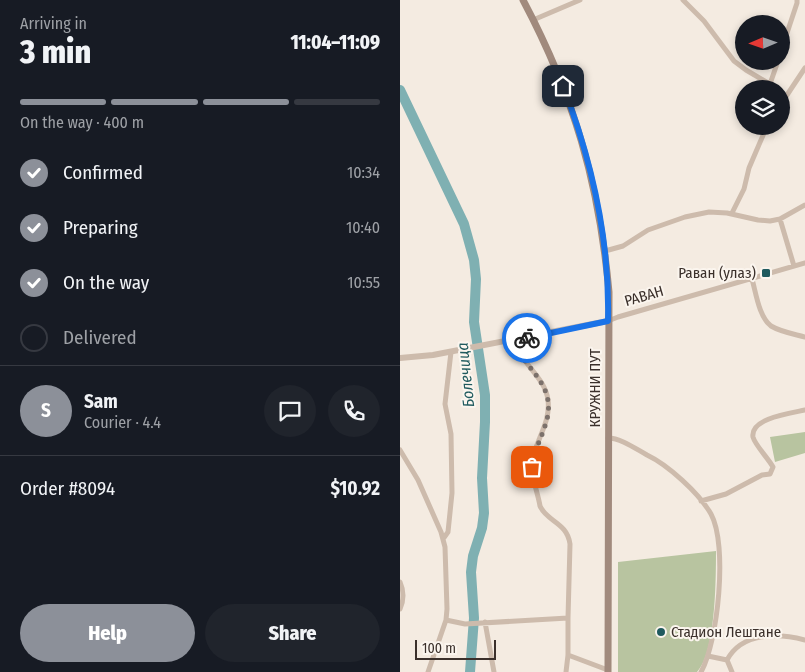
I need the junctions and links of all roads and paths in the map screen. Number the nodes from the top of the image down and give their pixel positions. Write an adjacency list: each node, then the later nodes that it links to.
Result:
1 (523, 0): 5 (main road, КРУЖНИ ПУТ)
2 (580, 0): 5 (street)
3 (683, 0): 8 (street)
4 (799, 1): 6 (street)
5 (533, 20): 14 (main road, КРУЖНИ ПУТ)
6 (790, 26)
7 (805, 68): 9 (street)
8 (763, 80)
9 (790, 92)
10 (763, 135): 12 (street)
11 (805, 205): 13 (street)
12 (732, 213): 13 (street); 14 (street)
13 (780, 218): 16 (street)
14 (605, 251): 18 (main road, КРУЖНИ ПУТ)
15 (805, 263): 16 (street, РАВАН)
16 (794, 266): 17 (street, РАВАН)
17 (752, 279): 18 (street, РАВАН); 19 (street)
18 (608, 321): 20 (street, РАВАН); 24 (main road, КРУЖНИ ПУТ)
19 (805, 337)
20 (515, 340): 21 (street, РАВАН); 30 (street)
21 (452, 352): 22 (street, РАВАН); 27 (street)
22 (400, 358)
23 (805, 410): 26 (street)
24 (608, 438): 26 (street); 37 (main road, КРУЖНИ ПУТ)
25 (400, 450): 27 (street)
26 (702, 500): 35 (street)
27 (444, 539): 31 (street)
28 (400, 582): 29 (street)
29 (400, 609)
30 (568, 618): 32 (street); 34 (street)
31 (446, 620): 32 (street); 38 (street)
32 (485, 622): 39 (street)
33 (805, 640): 36 (street)
34 (568, 655): 37 (street); 40 (street)
35 (708, 656): 36 (street); 41 (street)
36 (727, 660): 42 (street)
37 (608, 671)
38 (428, 672)
39 (494, 672)
40 (566, 672)
41 (701, 672)
42 (732, 672)

